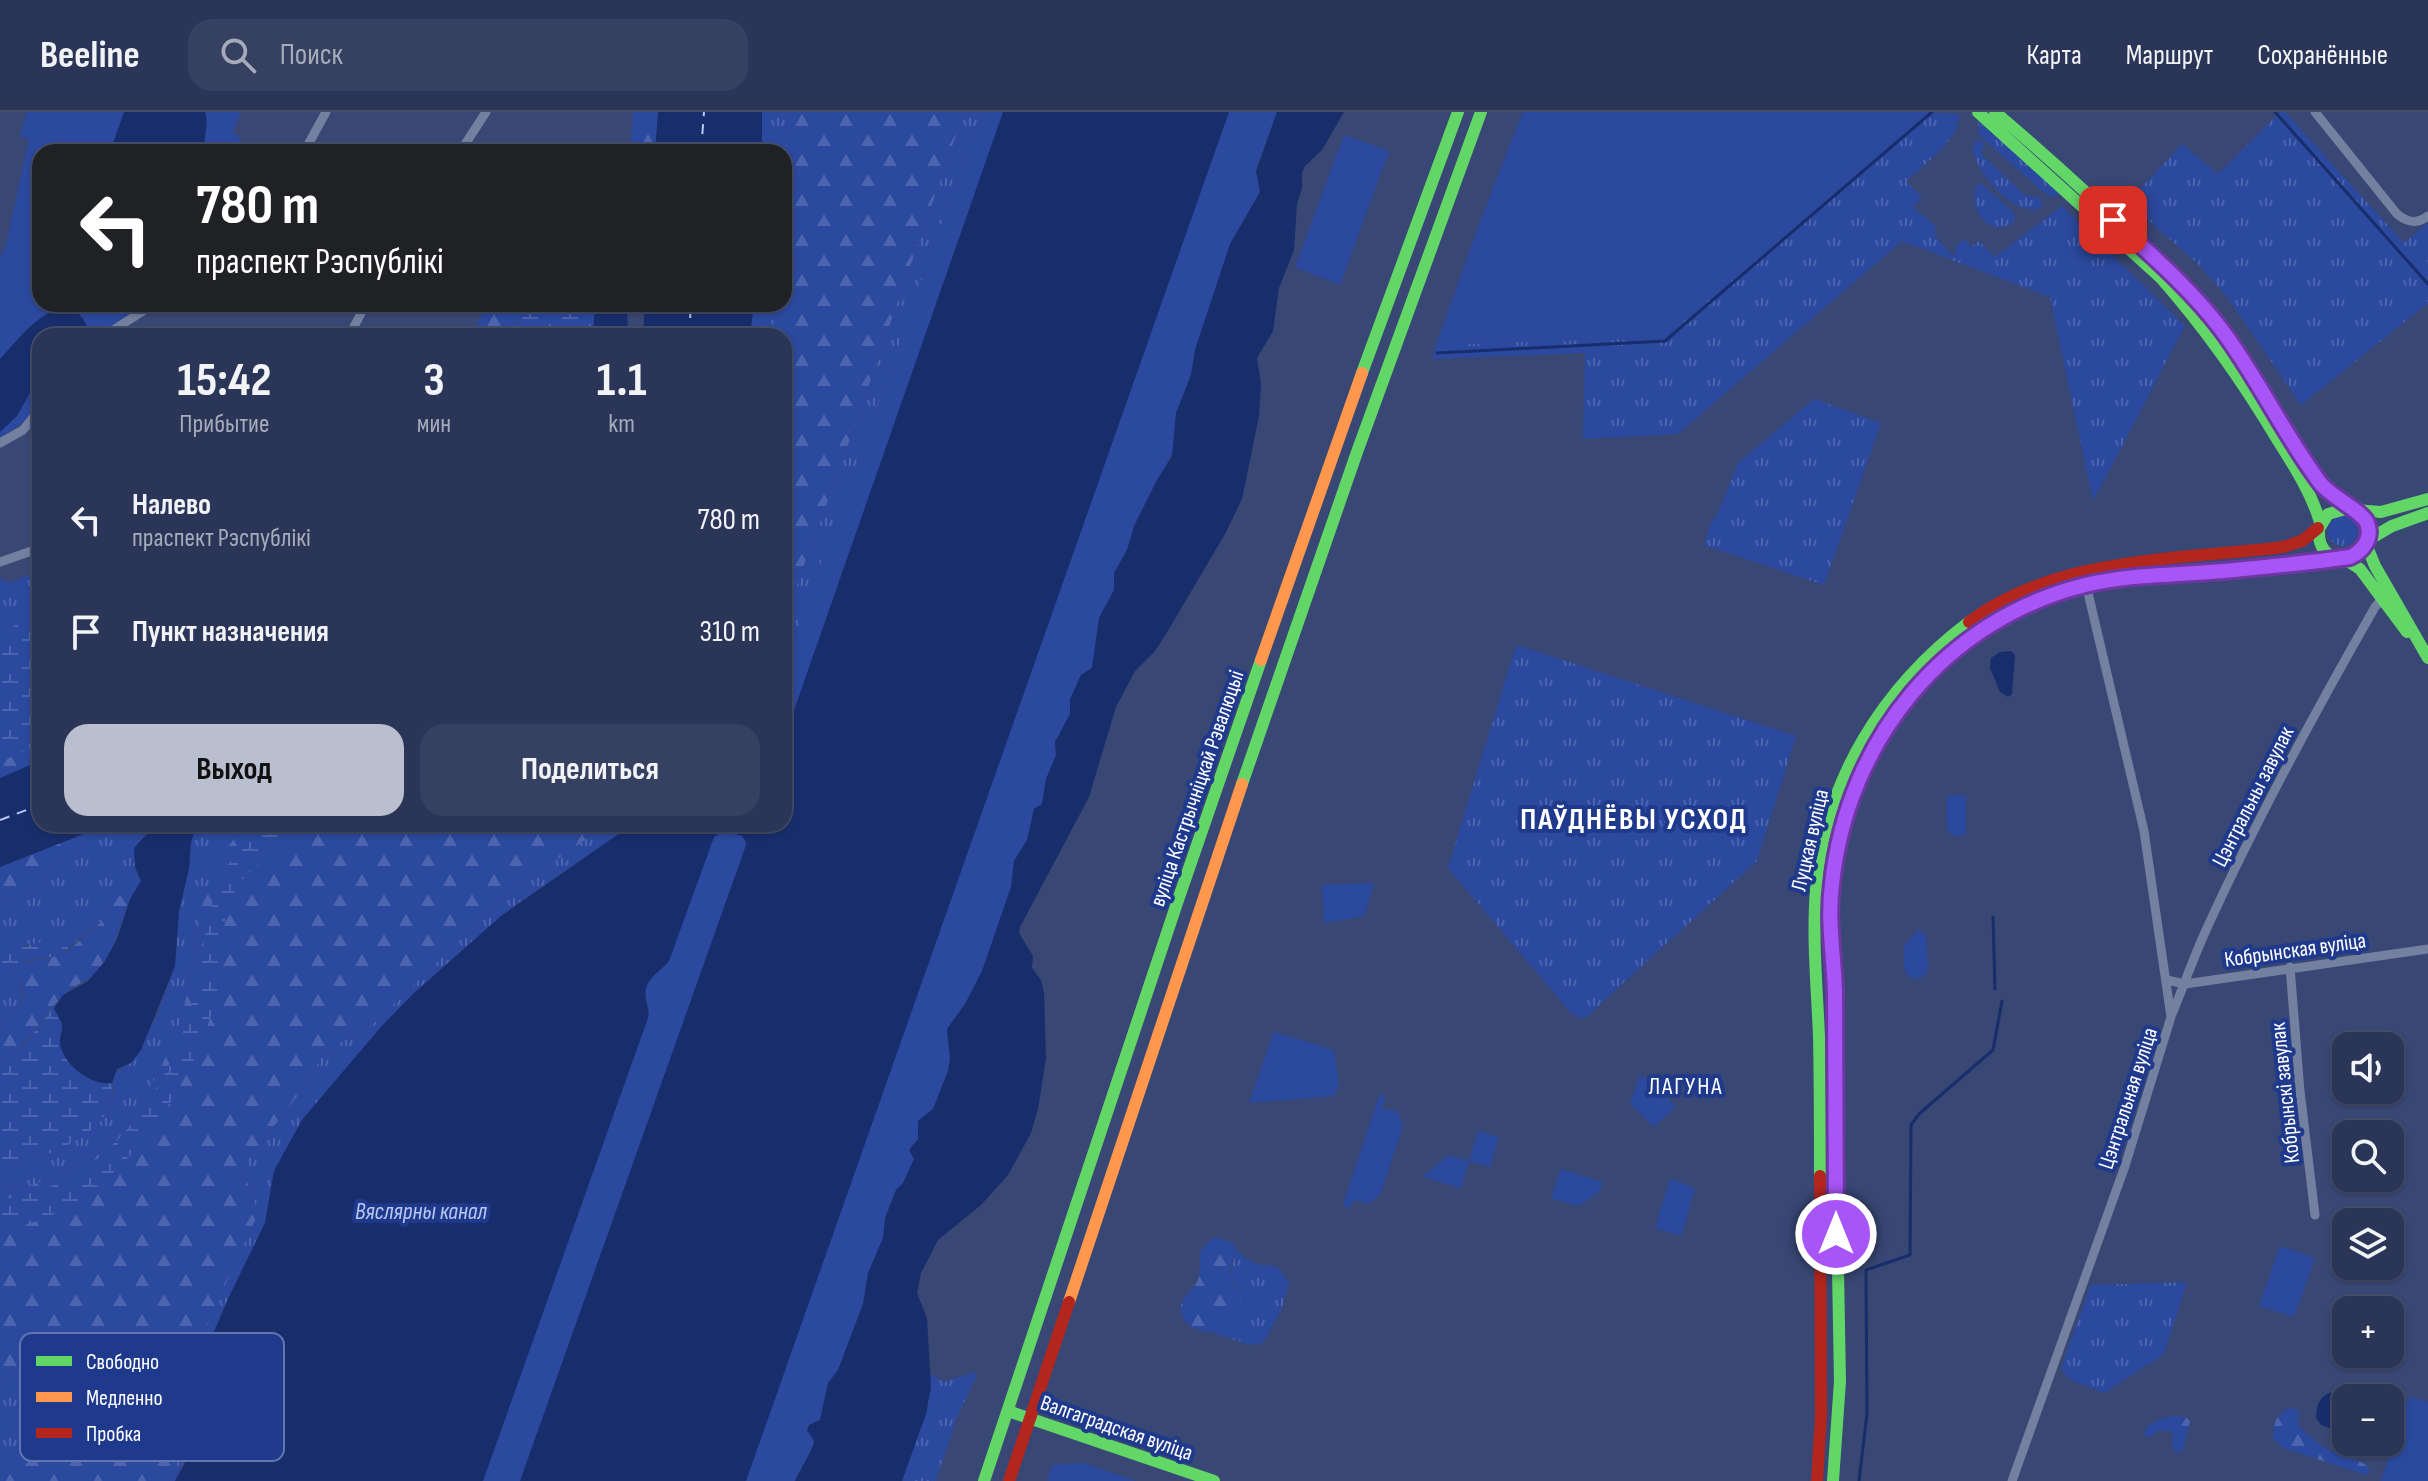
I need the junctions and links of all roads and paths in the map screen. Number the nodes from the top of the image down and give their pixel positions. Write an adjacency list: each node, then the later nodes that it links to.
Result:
1 (326, 112): 8 (street)
2 (486, 112): 9 (street)
3 (1458, 112): 13 (main road, вуліца Кастрычніцкай Рэвалюцыі)
4 (1481, 112): 14 (main road, вуліца Кастрычніцкай Рэвалюцыі)
5 (1978, 112): 22 (main road)
6 (1995, 112): 20 (main road)
7 (2315, 112): 10 (street)
8 (308, 144)
9 (465, 144)
10 (2428, 216)
11 (142, 312): 12 (street)
12 (116, 328)
13 (1364, 368): 14 (main road); 15 (main road, вуліца Кастрычніцкай Рэвалюцыі)
14 (1385, 375): 16 (main road, вуліца Кастрычніцкай Рэвалюцыі)
15 (1349, 409): 16 (main road); 36 (main road, вуліца Кастрычніцкай Рэвалюцыі)
16 (1370, 417): 37 (main road, вуліца Кастрычніцкай Рэвалюцыі)
17 (32, 419): 18 (street)
18 (0, 443)
19 (2428, 499): 20 (main road)
20 (2352, 509): 22 (main road); 23 (main road)
21 (2428, 513): 23 (main road)
22 (2319, 525): 25 (main road); 27 (main road, Луцкая вуліца)
23 (2367, 542): 25 (main road); 29 (main road)
24 (32, 551): 26 (street)
25 (2341, 558): 27 (main road, Луцкая вуліца); 28 (main road)
26 (0, 562)
27 (2085, 578): 32 (main road, Луцкая вуліца); 33 (main road, Луцкая вуліца); 34 (street, Цэнтральная вуліца)
28 (2381, 600): 29 (main road); 35 (street, Цэнтральны завулак)
29 (2427, 656)
30 (2428, 949): 31 (street, Кобрынская вуліца)
31 (2290, 967): 35 (street, Кобрынская вуліца); 41 (street, Кобрынскі завулак)
32 (1817, 977): 33 (main road); 42 (main road, Луцкая вуліца)
33 (1834, 977): 43 (main road, Луцкая вуліца)
34 (2167, 980): 35 (street, Кобрынская вуліца); 38 (street, Цэнтральная вуліца)
35 (2185, 984): 38 (street, Цэнтральны завулак)
36 (1142, 1010): 37 (main road); 39 (main road, вуліца Кастрычніцкай Рэвалюцыі)
37 (1163, 1017): 40 (main road, вуліца Кастрычніцкай Рэвалюцыі)
38 (2171, 1017): 51 (street, Цэнтральная вуліца)
39 (1123, 1065): 40 (main road); 44 (main road, вуліца Кастрычніцкай Рэвалюцыі)
40 (1144, 1072): 45 (main road, вуліца Кастрычніцкай Рэвалюцыі)
41 (2315, 1215)
42 (1822, 1325): 43 (main road); 49 (main road, Луцкая вуліца)
43 (1838, 1325): 50 (main road, Луцкая вуліца)
44 (1008, 1411): 45 (main road, Валгаградская вуліца); 46 (main road, вуліца Кастрычніцкай Рэвалюцыі)
45 (1030, 1419): 47 (main road, вуліца Кастрычніцкай Рэвалюцыі); 48 (main road, Валгаградская вуліца)
46 (984, 1481)
47 (1009, 1481)
48 (1214, 1481)
49 (1817, 1481)
50 (1833, 1481)
51 (2012, 1481)

